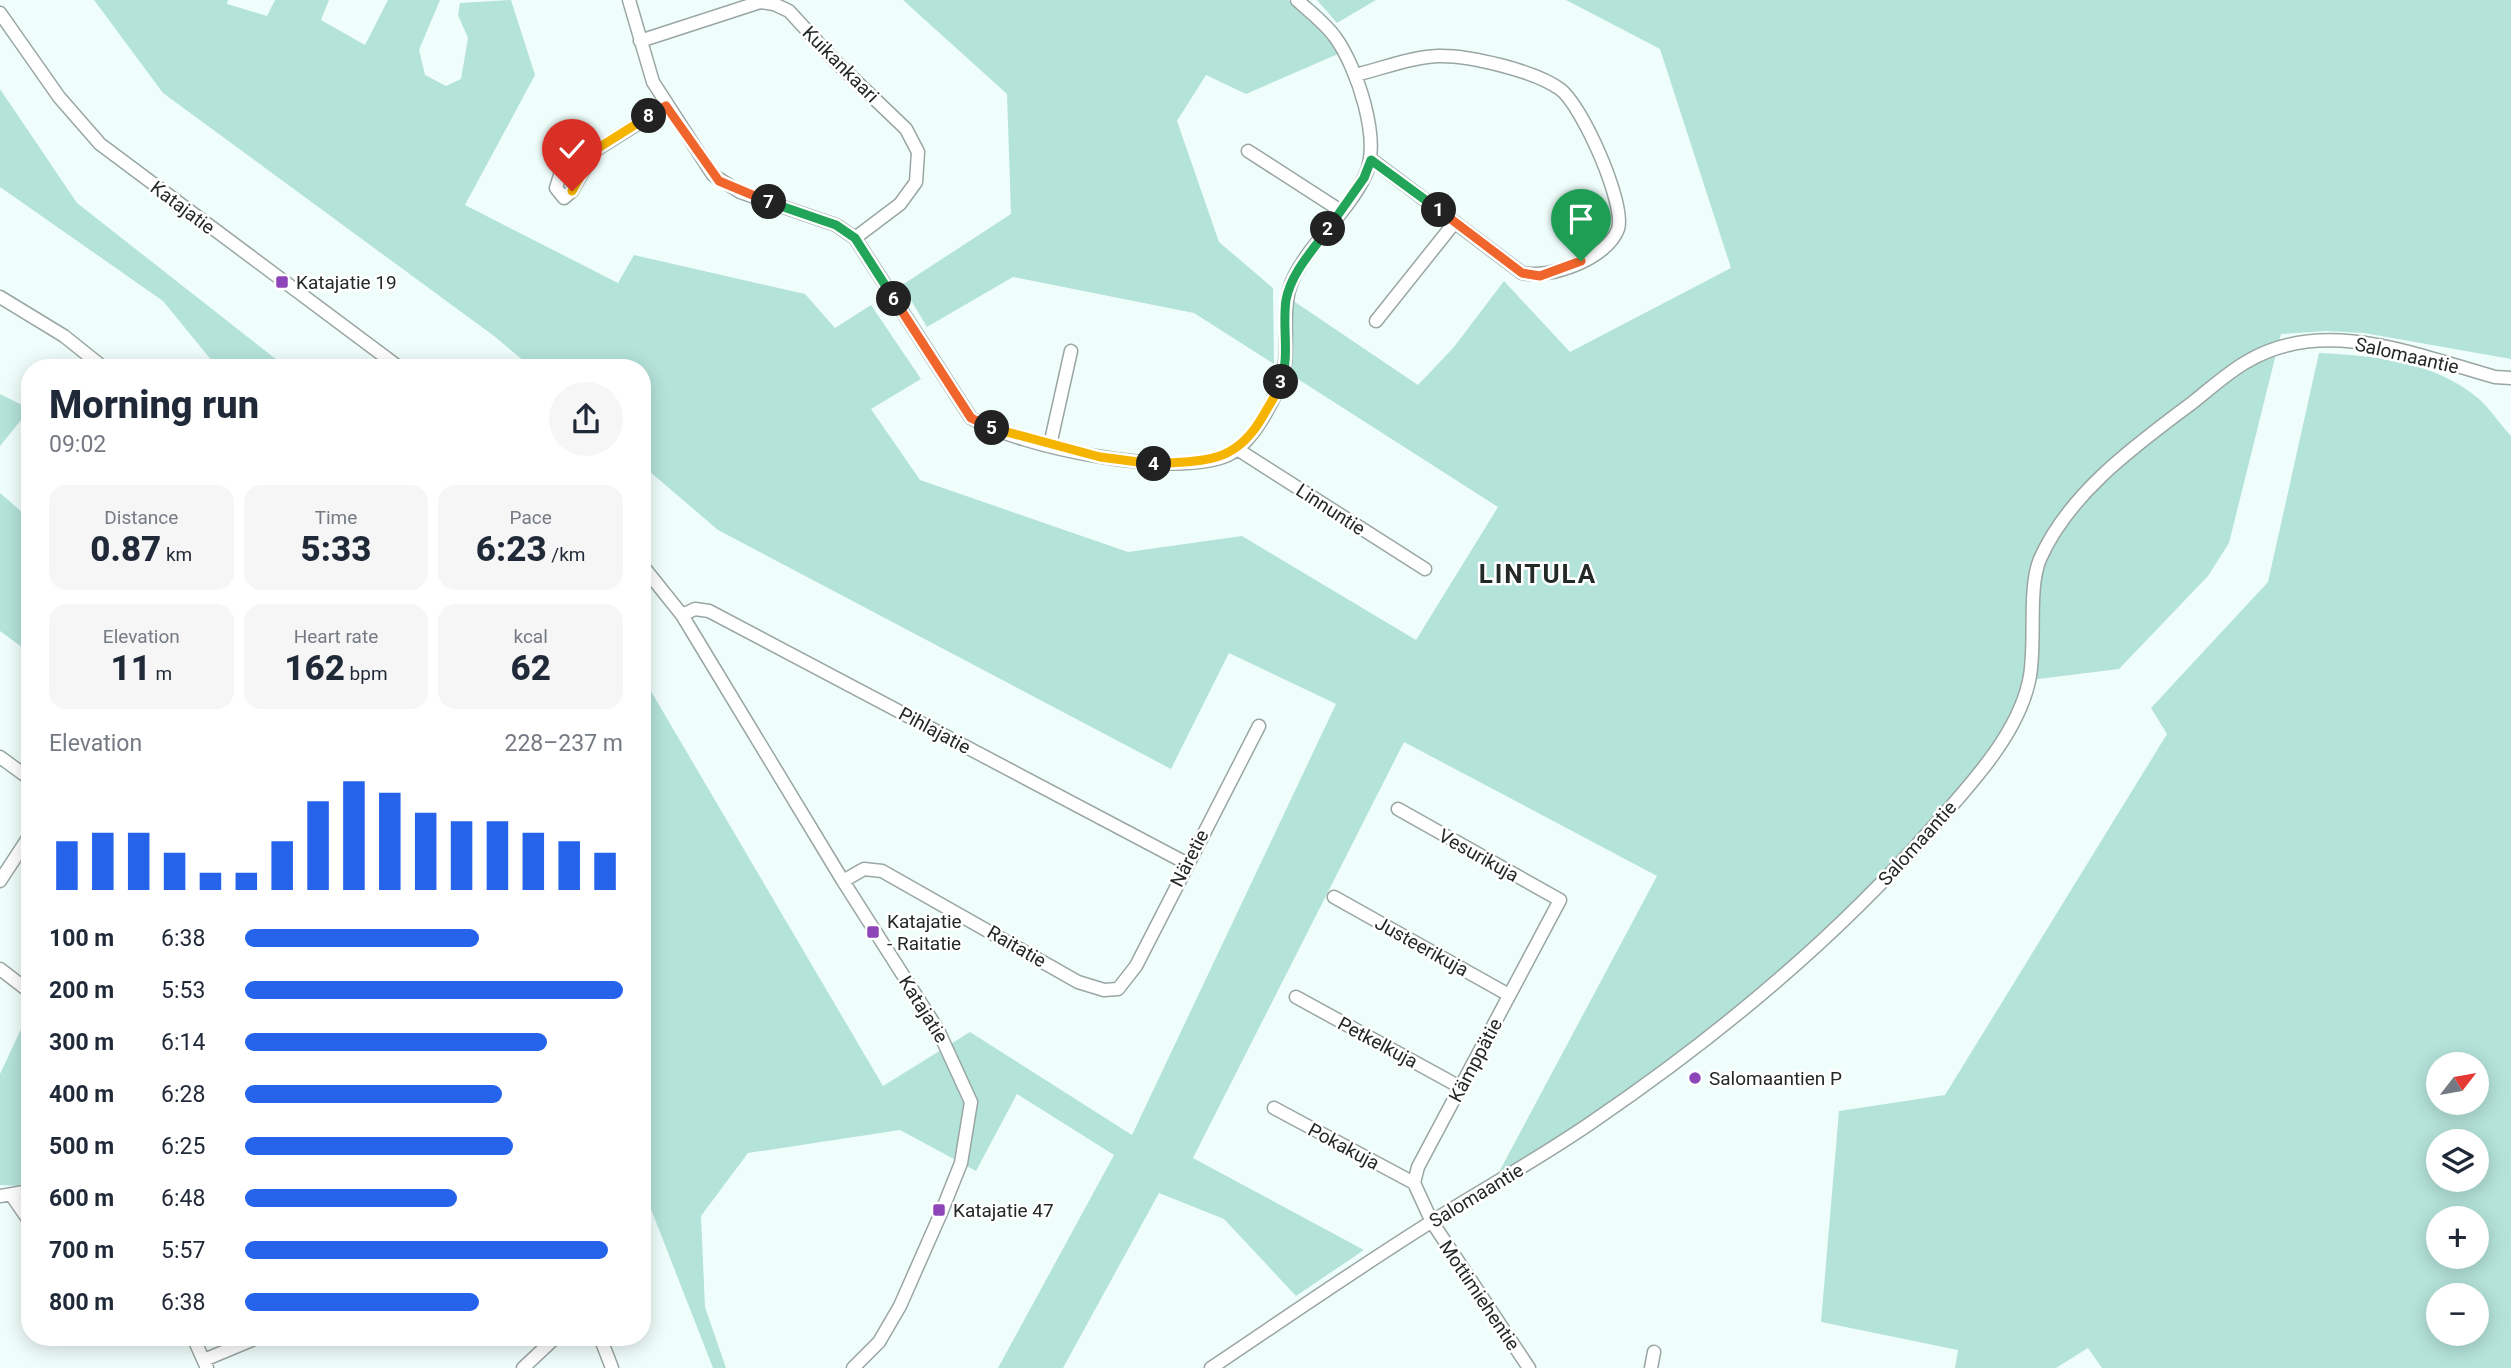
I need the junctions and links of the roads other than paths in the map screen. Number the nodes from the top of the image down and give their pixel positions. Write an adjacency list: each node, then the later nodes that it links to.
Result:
1 (629, 0): 4 (street)
2 (1297, 0): 5 (street)
3 (0, 13): 17 (street, Katajatie)
4 (640, 41): 6 (street); 12 (street, Kuikankaari)
5 (1355, 75): 9 (street); 11 (street)
6 (666, 106): 7 (street); 12 (street)
7 (595, 150)
8 (1248, 151): 10 (street)
9 (1371, 160): 10 (street); 11 (street)
10 (1341, 211): 20 (street)
11 (1455, 222): 14 (street)
12 (855, 238): 19 (street)
13 (0, 297): 16 (street)
14 (1376, 321)
15 (1071, 351): 19 (street)
16 (93, 359)
17 (388, 359)
18 (2511, 378): 44 (street, Salomaantie)
19 (1050, 445): 20 (street)
20 (1237, 449): 21 (street, Linnuntie)
21 (1425, 569)
22 (651, 576): 23 (street, Katajatie)
23 (682, 615): 29 (street, Pihlajatie); 31 (street, Katajatie)
24 (1259, 726): 29 (street, Näretie)
25 (0, 757): 26 (street)
26 (21, 772)
27 (1398, 809): 33 (street, Vesurikuja)
28 (21, 849): 30 (street)
29 (1186, 863): 36 (street, Näretie)
30 (0, 881)
31 (843, 881): 36 (street, Raitatie); 53 (street, Katajatie)
32 (1334, 897): 37 (street, Justeerikuja)
33 (1560, 900): 37 (street, Kämppätie)
34 (0, 969): 35 (street)
35 (21, 985)
36 (1118, 989)
37 (1509, 995): 39 (street, Kämppätie)
38 (1296, 997): 39 (street, Petkelkuja)
39 (1460, 1087): 41 (street, Kämppätie)
40 (1274, 1108): 41 (street, Pokakuja)
41 (1414, 1183): 44 (street)
42 (6, 1196): 43 (street)
43 (21, 1212)
44 (1432, 1222): 54 (street, Salomaantie); 55 (street, Mottimiehentie)
45 (197, 1346): 50 (street)
46 (241, 1346): 50 (street)
47 (546, 1346): 51 (street)
48 (603, 1346): 52 (street)
49 (1654, 1352): 56 (street)
50 (206, 1364)
51 (523, 1368)
52 (612, 1368)
53 (853, 1368)
54 (1211, 1368)
55 (1529, 1368)
56 (1651, 1368)

